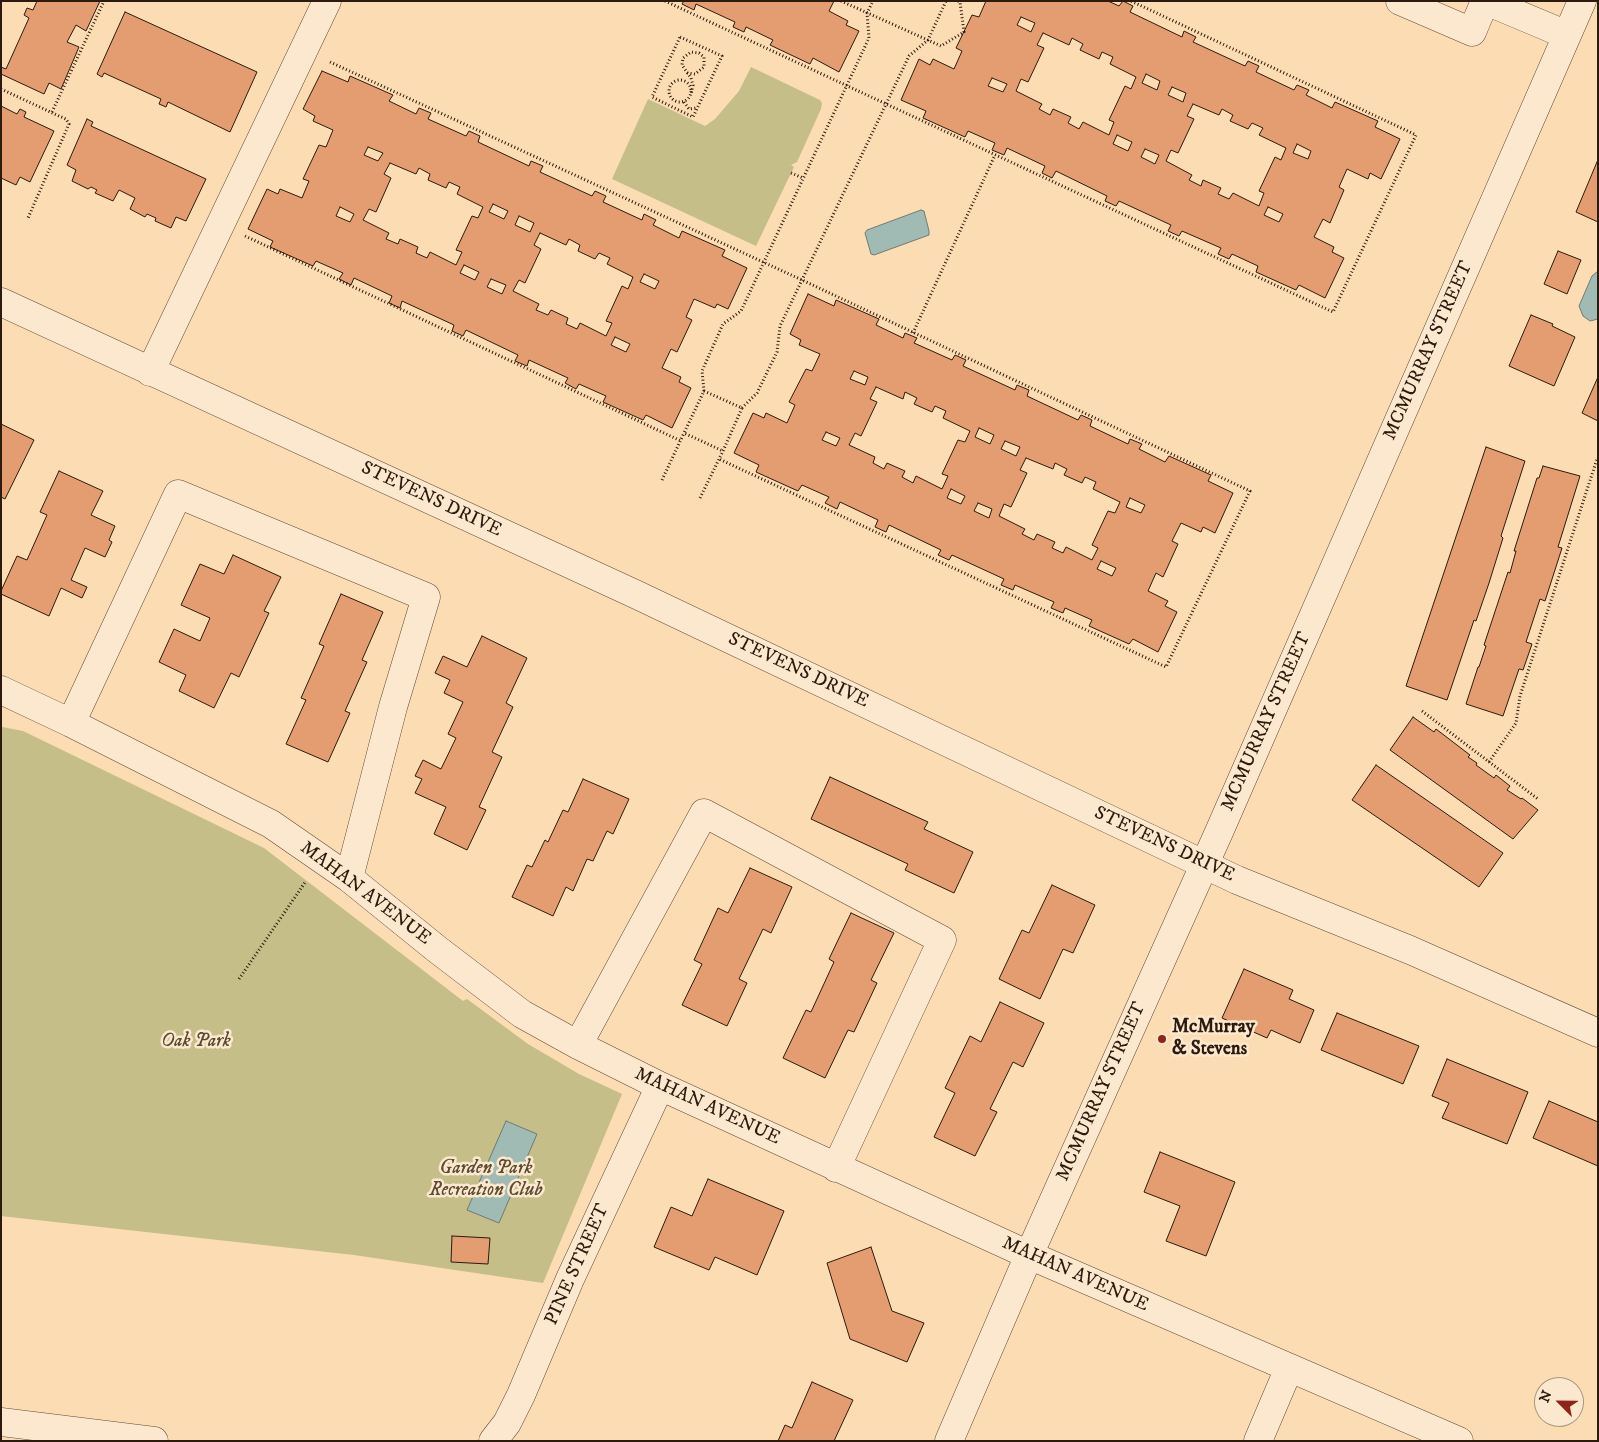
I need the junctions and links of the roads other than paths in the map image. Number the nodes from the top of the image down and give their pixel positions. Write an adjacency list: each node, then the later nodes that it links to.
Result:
1 (327, 1): 8 (street)
2 (1400, 1): 5 (street)
3 (1486, 1): 5 (street); 6 (street)
4 (1582, 1): 6 (street, MCMURRAY STREET)
5 (1432, 8)
6 (1567, 35): 11 (street, MCMURRAY STREET)
7 (1, 302): 8 (street, STEVENS DRIVE)
8 (150, 372): 11 (street, STEVENS DRIVE)
9 (1, 690): 10 (street, MAHAN AVENUE)
10 (71, 723): 12 (street, MAHAN AVENUE); 12 (street)
11 (1204, 864): 13 (street, STEVENS DRIVE); 17 (street, MCMURRAY STREET)
12 (349, 878): 14 (street, MAHAN AVENUE)
13 (1598, 1033)
14 (578, 1045): 15 (street, MAHAN AVENUE); 16 (street)
15 (660, 1086): 16 (street, MAHAN AVENUE); 21 (street, PINE STREET)
16 (836, 1168): 17 (street, MAHAN AVENUE)
17 (1029, 1255): 18 (street, MAHAN AVENUE); 22 (street, MCMURRAY STREET)
18 (1289, 1368): 23 (street); 24 (street, MAHAN AVENUE)
19 (1, 1422): 20 (street)
20 (154, 1441)
21 (493, 1441)
22 (949, 1441)
23 (1258, 1441)
24 (1459, 1441)

